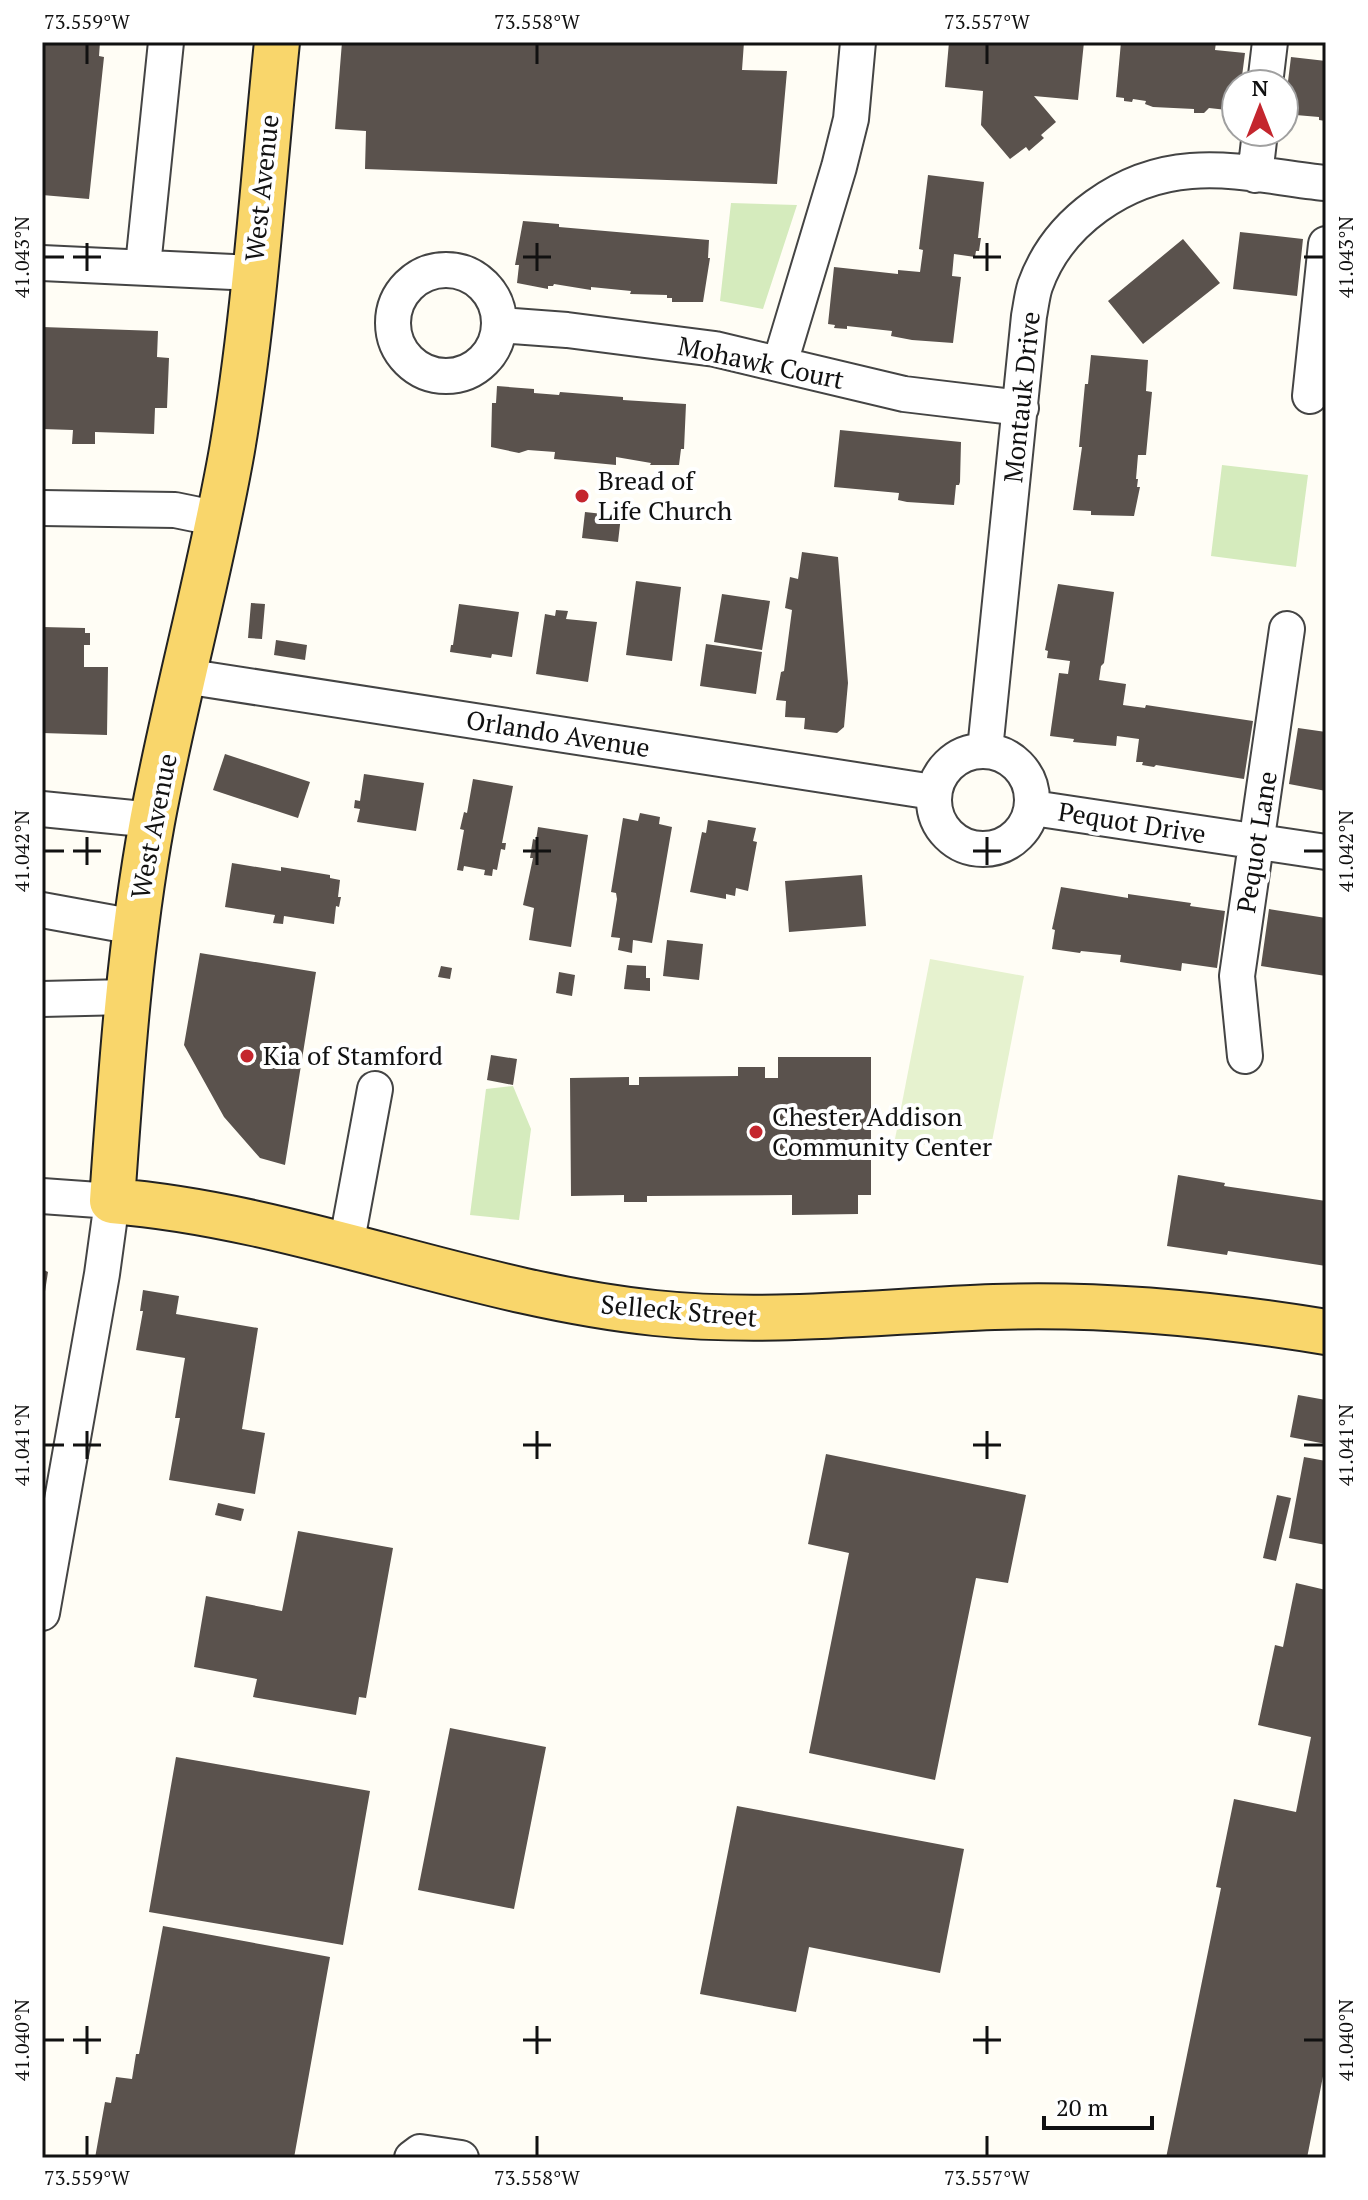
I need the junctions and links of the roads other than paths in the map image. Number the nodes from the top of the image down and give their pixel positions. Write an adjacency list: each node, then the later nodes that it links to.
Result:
1 (166, 42): 11 (street)
2 (277, 42): 12 (main road, West Avenue)
3 (858, 42): 14 (street)
4 (1270, 42): 5 (street)
5 (1267, 68)
6 (1258, 148): 7 (street)
7 (1255, 175): 8 (street, Montauk Drive); 16 (street, Montauk Drive)
8 (1326, 183)
9 (1326, 244): 15 (street)
10 (42, 263): 11 (street)
11 (143, 266): 12 (street)
12 (254, 273): 18 (main road, West Avenue)
13 (500, 325): 14 (street, Mohawk Court)
14 (780, 363): 16 (street, Mohawk Court)
15 (1310, 396)
16 (1021, 408): 21 (street, Montauk Drive)
17 (42, 508): 18 (street)
18 (219, 519): 20 (main road, West Avenue)
19 (1287, 629): 26 (street, Pequot Lane)
20 (184, 676): 22 (street, Orlando Avenue); 25 (main road, West Avenue)
21 (985, 750): 22 (street); 23 (street)
22 (933, 792): 23 (street)
23 (1033, 808): 26 (street, Pequot Drive)
24 (42, 809): 25 (street)
25 (153, 820): 29 (main road, West Avenue)
26 (1258, 842): 27 (street, Pequot Drive); 32 (street, Pequot Lane)
27 (1326, 852)
28 (42, 910): 29 (street)
29 (135, 927): 30 (main road, West Avenue)
30 (127, 997): 31 (street); 35 (main road, West Avenue)
31 (44, 1000)
32 (1245, 1056)
33 (375, 1089): 36 (street)
34 (42, 1196): 35 (street, Selleck Street)
35 (112, 1201): 36 (main road, Selleck Street); 38 (street, West Avenue)
36 (346, 1246): 37 (main road, Selleck Street)
37 (1326, 1332)
38 (42, 1613)
39 (412, 2158): 40 (street)
40 (461, 2158)

